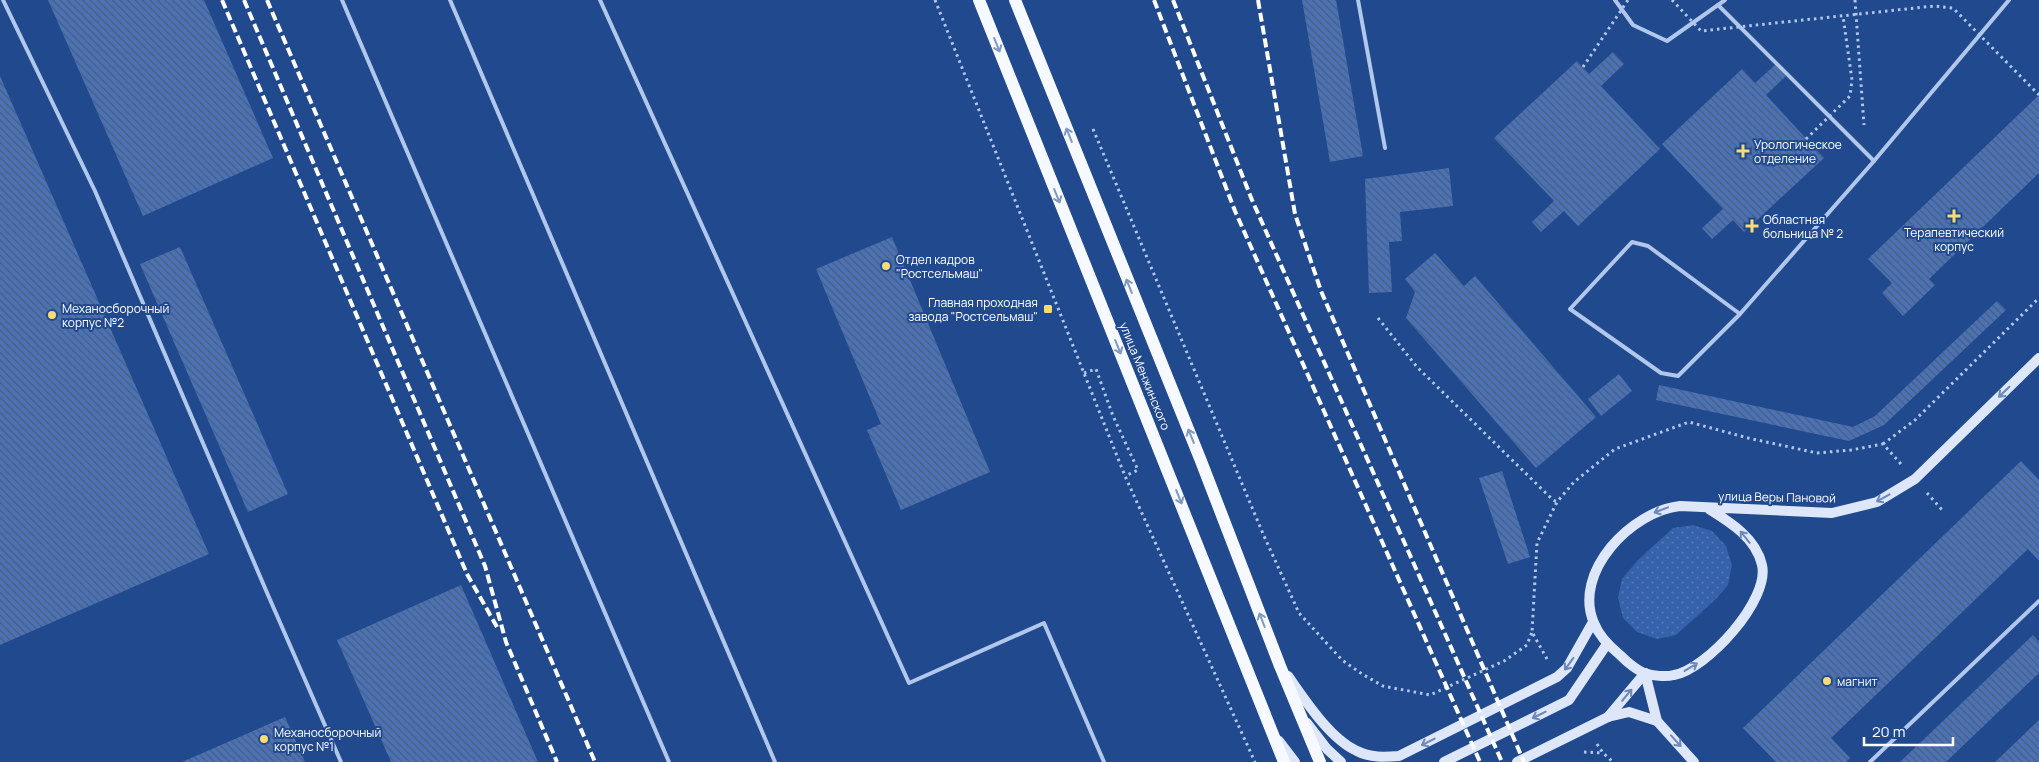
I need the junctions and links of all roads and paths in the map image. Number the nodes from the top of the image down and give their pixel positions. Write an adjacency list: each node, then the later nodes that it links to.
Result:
1 (2, 0): 44 (lane)
2 (342, 0): 45 (lane)
3 (450, 0): 46 (lane)
4 (600, 0): 47 (lane)
5 (935, 0): 28 (path)
6 (979, 0): 42 (main road, улица Менжинского, one-way to 42)
7 (1015, 0): 37 (main road, улица Менжинского, one-way to 7)
8 (1358, 0): 21 (lane)
9 (1615, 0): 15 (lane)
10 (1628, 0): 17 (path, bridge)
11 (1672, 0): 16 (path, bridge)
12 (1725, 0): 15 (lane)
13 (1855, 0): 22 (path)
14 (2009, 0): 23 (lane)
15 (1718, 5): 22 (lane)
16 (1843, 16): 18 (path, bridge); 20 (path, bridge)
17 (1583, 67)
18 (2039, 95)
19 (1091, 124): 35 (path)
20 (1806, 139)
21 (1385, 148)
22 (1866, 153): 23 (lane)
23 (1874, 161): 25 (lane)
24 (2039, 298): 29 (path)
25 (1740, 314): 25 (lane)
26 (1378, 318): 31 (path)
27 (2039, 358): 32 (main road, улица Веры Пановой, one-way to 32)
28 (1084, 374): 30 (path); 30 (path)
29 (1883, 444)
30 (1124, 476): 48 (path)
31 (1557, 502)
32 (1709, 509): 34 (main road, улица Веры Пановой, one-way to 34); 38 (main road, one-way to 32)
33 (2039, 601): 57 (lane)
34 (1593, 622): 36 (main road); 37 (main road, one-way to 37)
35 (1532, 632)
36 (1606, 644): 38 (main road); 53 (main road, one-way to 53)
37 (1280, 666): 40 (main road, улица Менжинского)
38 (1645, 673): 39 (main road, one-way to 38); 41 (main road)
39 (1608, 717): 41 (main road); 54 (main road)
40 (1303, 718): 51 (main road, улица Менжинского); 52 (main road)
41 (1657, 721): 56 (main road, one-way to 56)
42 (1274, 734): 49 (main road, улица Менжинского); 50 (main road)
43 (1603, 753): 55 (path)
44 (341, 762)
45 (669, 762)
46 (774, 762)
47 (1104, 762)
48 (1255, 762)
49 (1284, 762)
50 (1295, 762)
51 (1320, 762)
52 (1341, 762)
53 (1444, 762)
54 (1517, 762)
55 (1613, 762)
56 (1694, 762)
57 (1870, 762)

